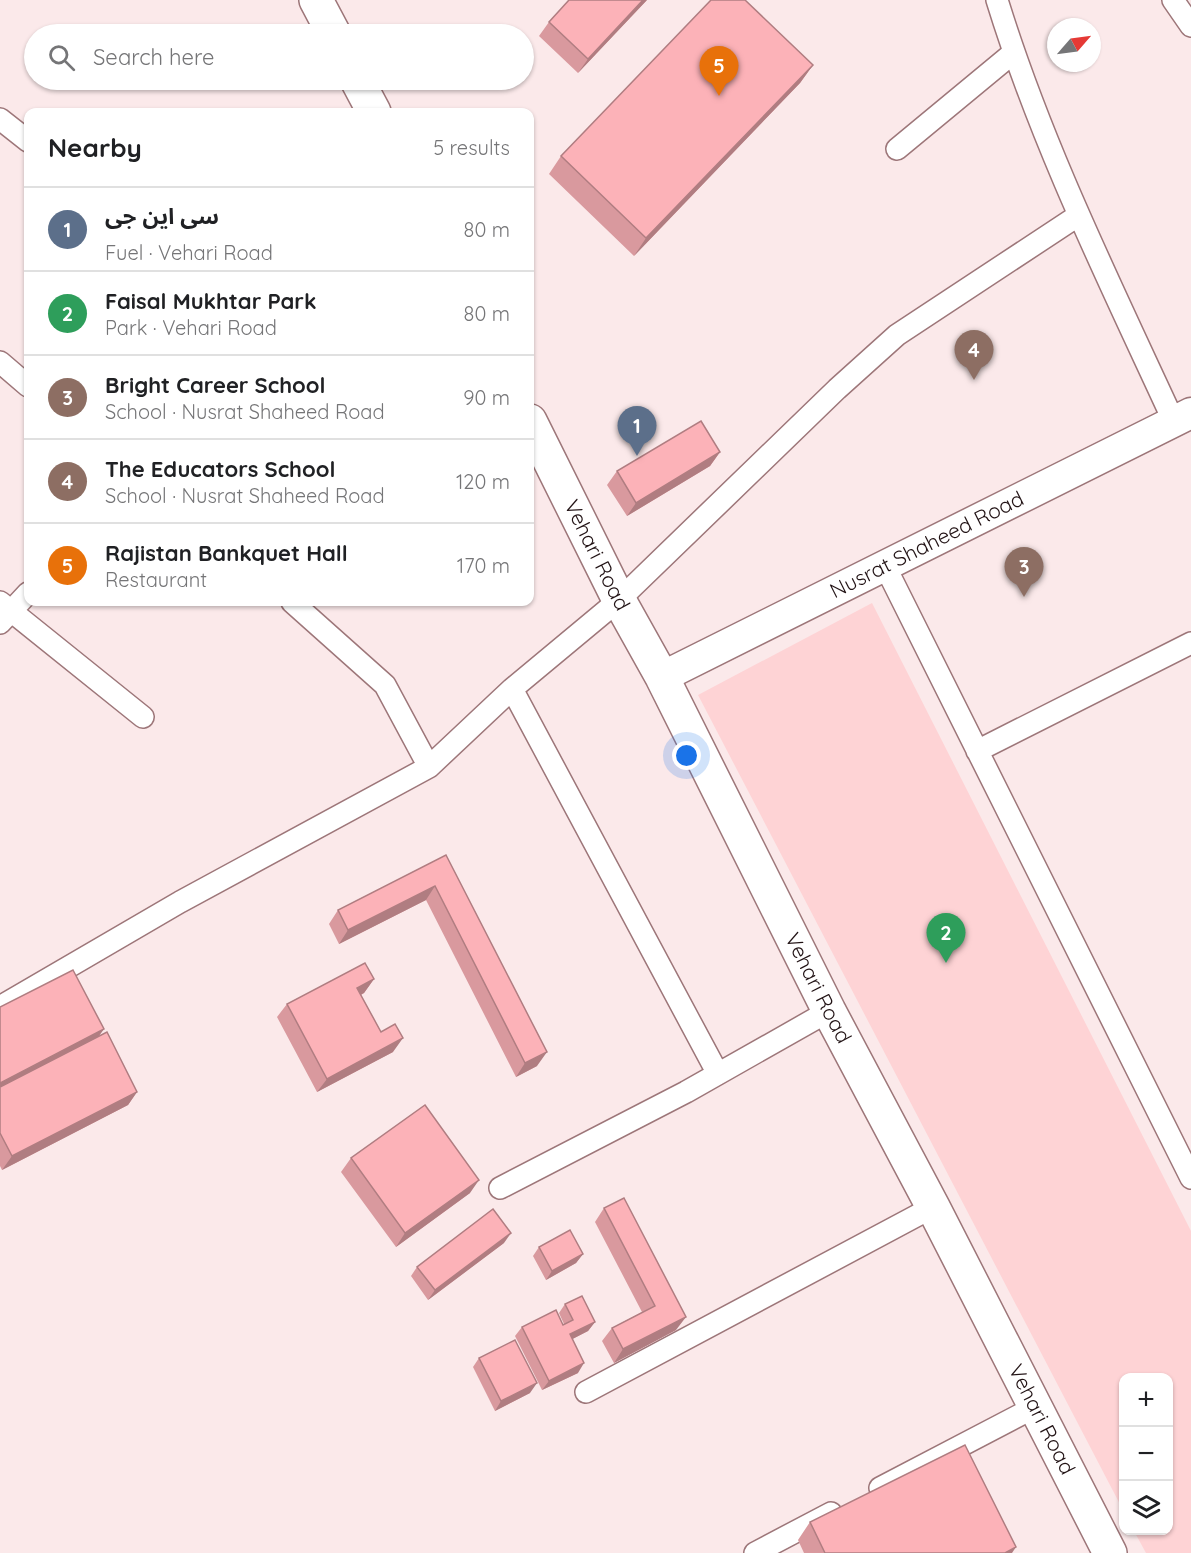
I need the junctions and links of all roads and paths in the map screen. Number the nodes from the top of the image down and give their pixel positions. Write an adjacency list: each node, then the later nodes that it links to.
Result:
1 (316, 0): 4 (main road)
2 (997, 0): 6 (street)
3 (1173, 0): 5 (street)
4 (329, 24)
5 (1191, 26)
6 (1013, 53): 11 (street); 12 (street)
7 (362, 90): 8 (main road)
8 (372, 108)
9 (0, 118): 10 (street)
10 (24, 138)
11 (897, 149)
12 (1079, 215): 15 (street); 19 (street)
13 (0, 362): 14 (street)
14 (24, 383)
15 (1182, 418): 17 (street, Nusrat Shaheed Road)
16 (534, 429): 19 (main road, Vehari Road)
17 (885, 566): 23 (street, Nusrat Shaheed Road); 26 (street)
18 (24, 596): 21 (street)
19 (620, 600): 23 (main road, Vehari Road); 24 (street)
20 (297, 606): 27 (street)
21 (4, 612): 25 (street)
22 (1191, 643): 26 (street)
23 (662, 677): 29 (main road, Vehari Road)
24 (512, 689): 27 (street); 30 (street)
25 (143, 717)
26 (978, 751): 31 (street)
27 (429, 767): 28 (street)
28 (0, 1007)
29 (829, 1011): 30 (street); 33 (main road, Vehari Road)
30 (718, 1074): 32 (street)
31 (1191, 1178)
32 (501, 1188)
33 (933, 1207): 34 (street); 35 (main road, Vehari Road)
34 (586, 1392)
35 (1037, 1406): 36 (street); 37 (main road, Vehari Road)
36 (755, 1553)
37 (1110, 1553)

